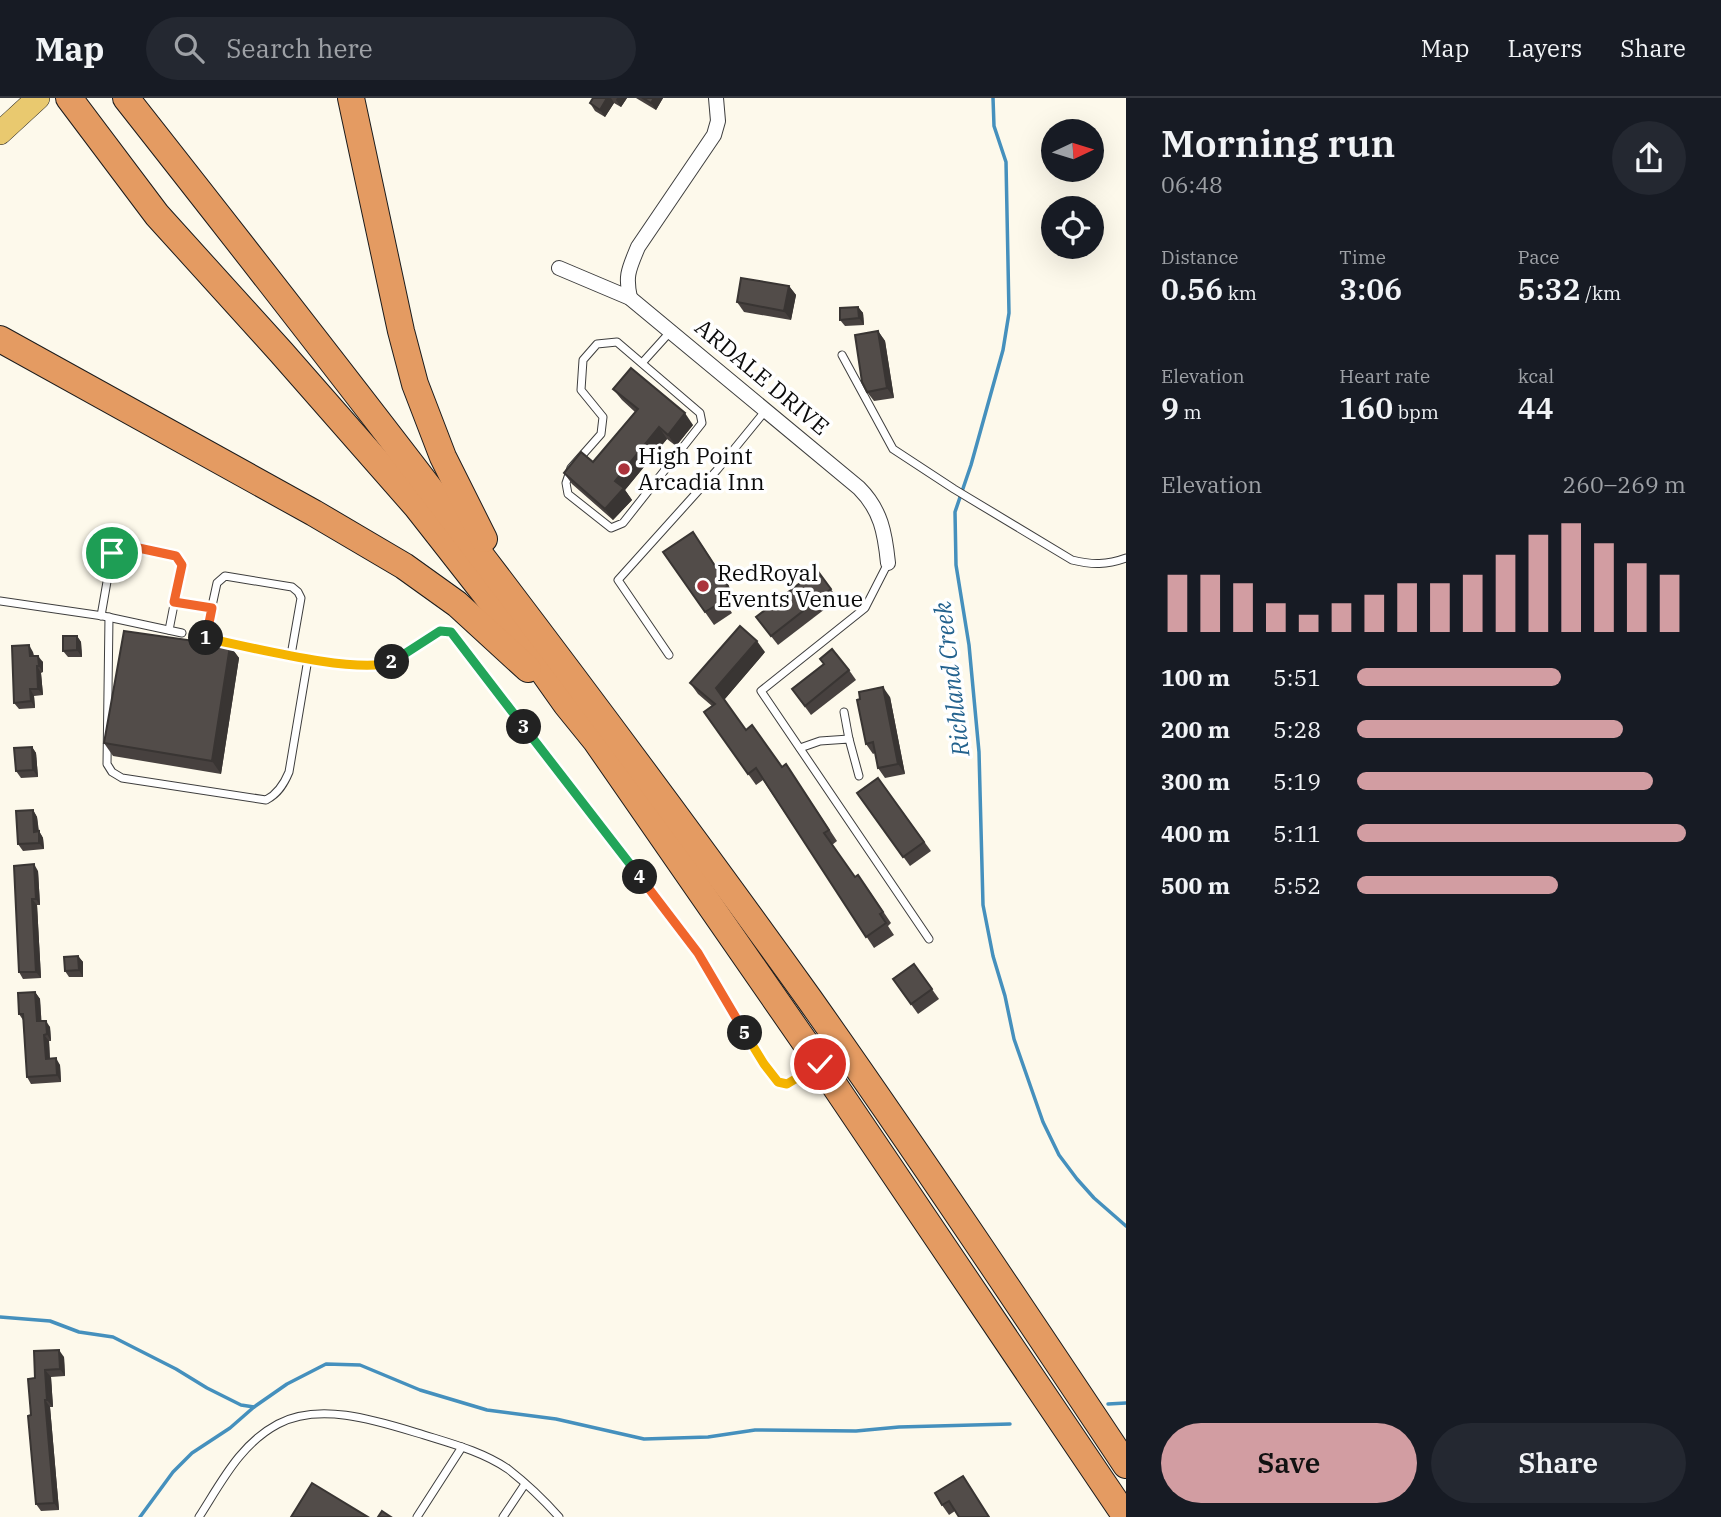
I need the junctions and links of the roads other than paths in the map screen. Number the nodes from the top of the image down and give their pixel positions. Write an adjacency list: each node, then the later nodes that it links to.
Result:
1 (38, 98): 6 (main road)
2 (69, 98): 28 (highway)
3 (126, 98): 20 (highway)
4 (351, 98): 20 (highway)
5 (716, 98): 8 (street)
6 (0, 133)
7 (559, 268): 8 (street, ARDALE DRIVE)
8 (630, 299): 9 (street, ARDALE DRIVE)
9 (671, 331): 12 (lane); 13 (street, ARDALE DRIVE)
10 (0, 339): 28 (highway)
11 (842, 355): 14 (lane)
12 (642, 363): 12 (lane)
13 (766, 410): 15 (street, ARDALE DRIVE); 25 (lane)
14 (1126, 558)
15 (888, 563): 31 (lane)
16 (0, 601): 19 (lane)
17 (174, 602): 18 (lane); 19 (lane); 21 (lane)
18 (212, 608): 24 (lane); 26 (lane)
19 (105, 617): 21 (lane); 27 (lane)
20 (536, 628): 36 (highway)
21 (169, 630): 22 (lane)
22 (182, 633)
23 (194, 635): 24 (lane)
24 (205, 638): 26 (lane)
25 (668, 654)
26 (291, 655): 27 (lane)
27 (308, 659): 34 (lane)
28 (566, 704): 34 (highway)
29 (844, 712): 30 (lane)
30 (849, 738): 31 (lane); 32 (lane)
31 (800, 748): 33 (lane)
32 (859, 776)
33 (929, 939)
34 (820, 1064): 42 (highway)
35 (462, 1447): 37 (lane); 38 (lane); 39 (lane)
36 (1126, 1465)
37 (525, 1485): 40 (lane); 41 (lane)
38 (199, 1517)
39 (417, 1517)
40 (503, 1517)
41 (559, 1517)
42 (1126, 1517)

